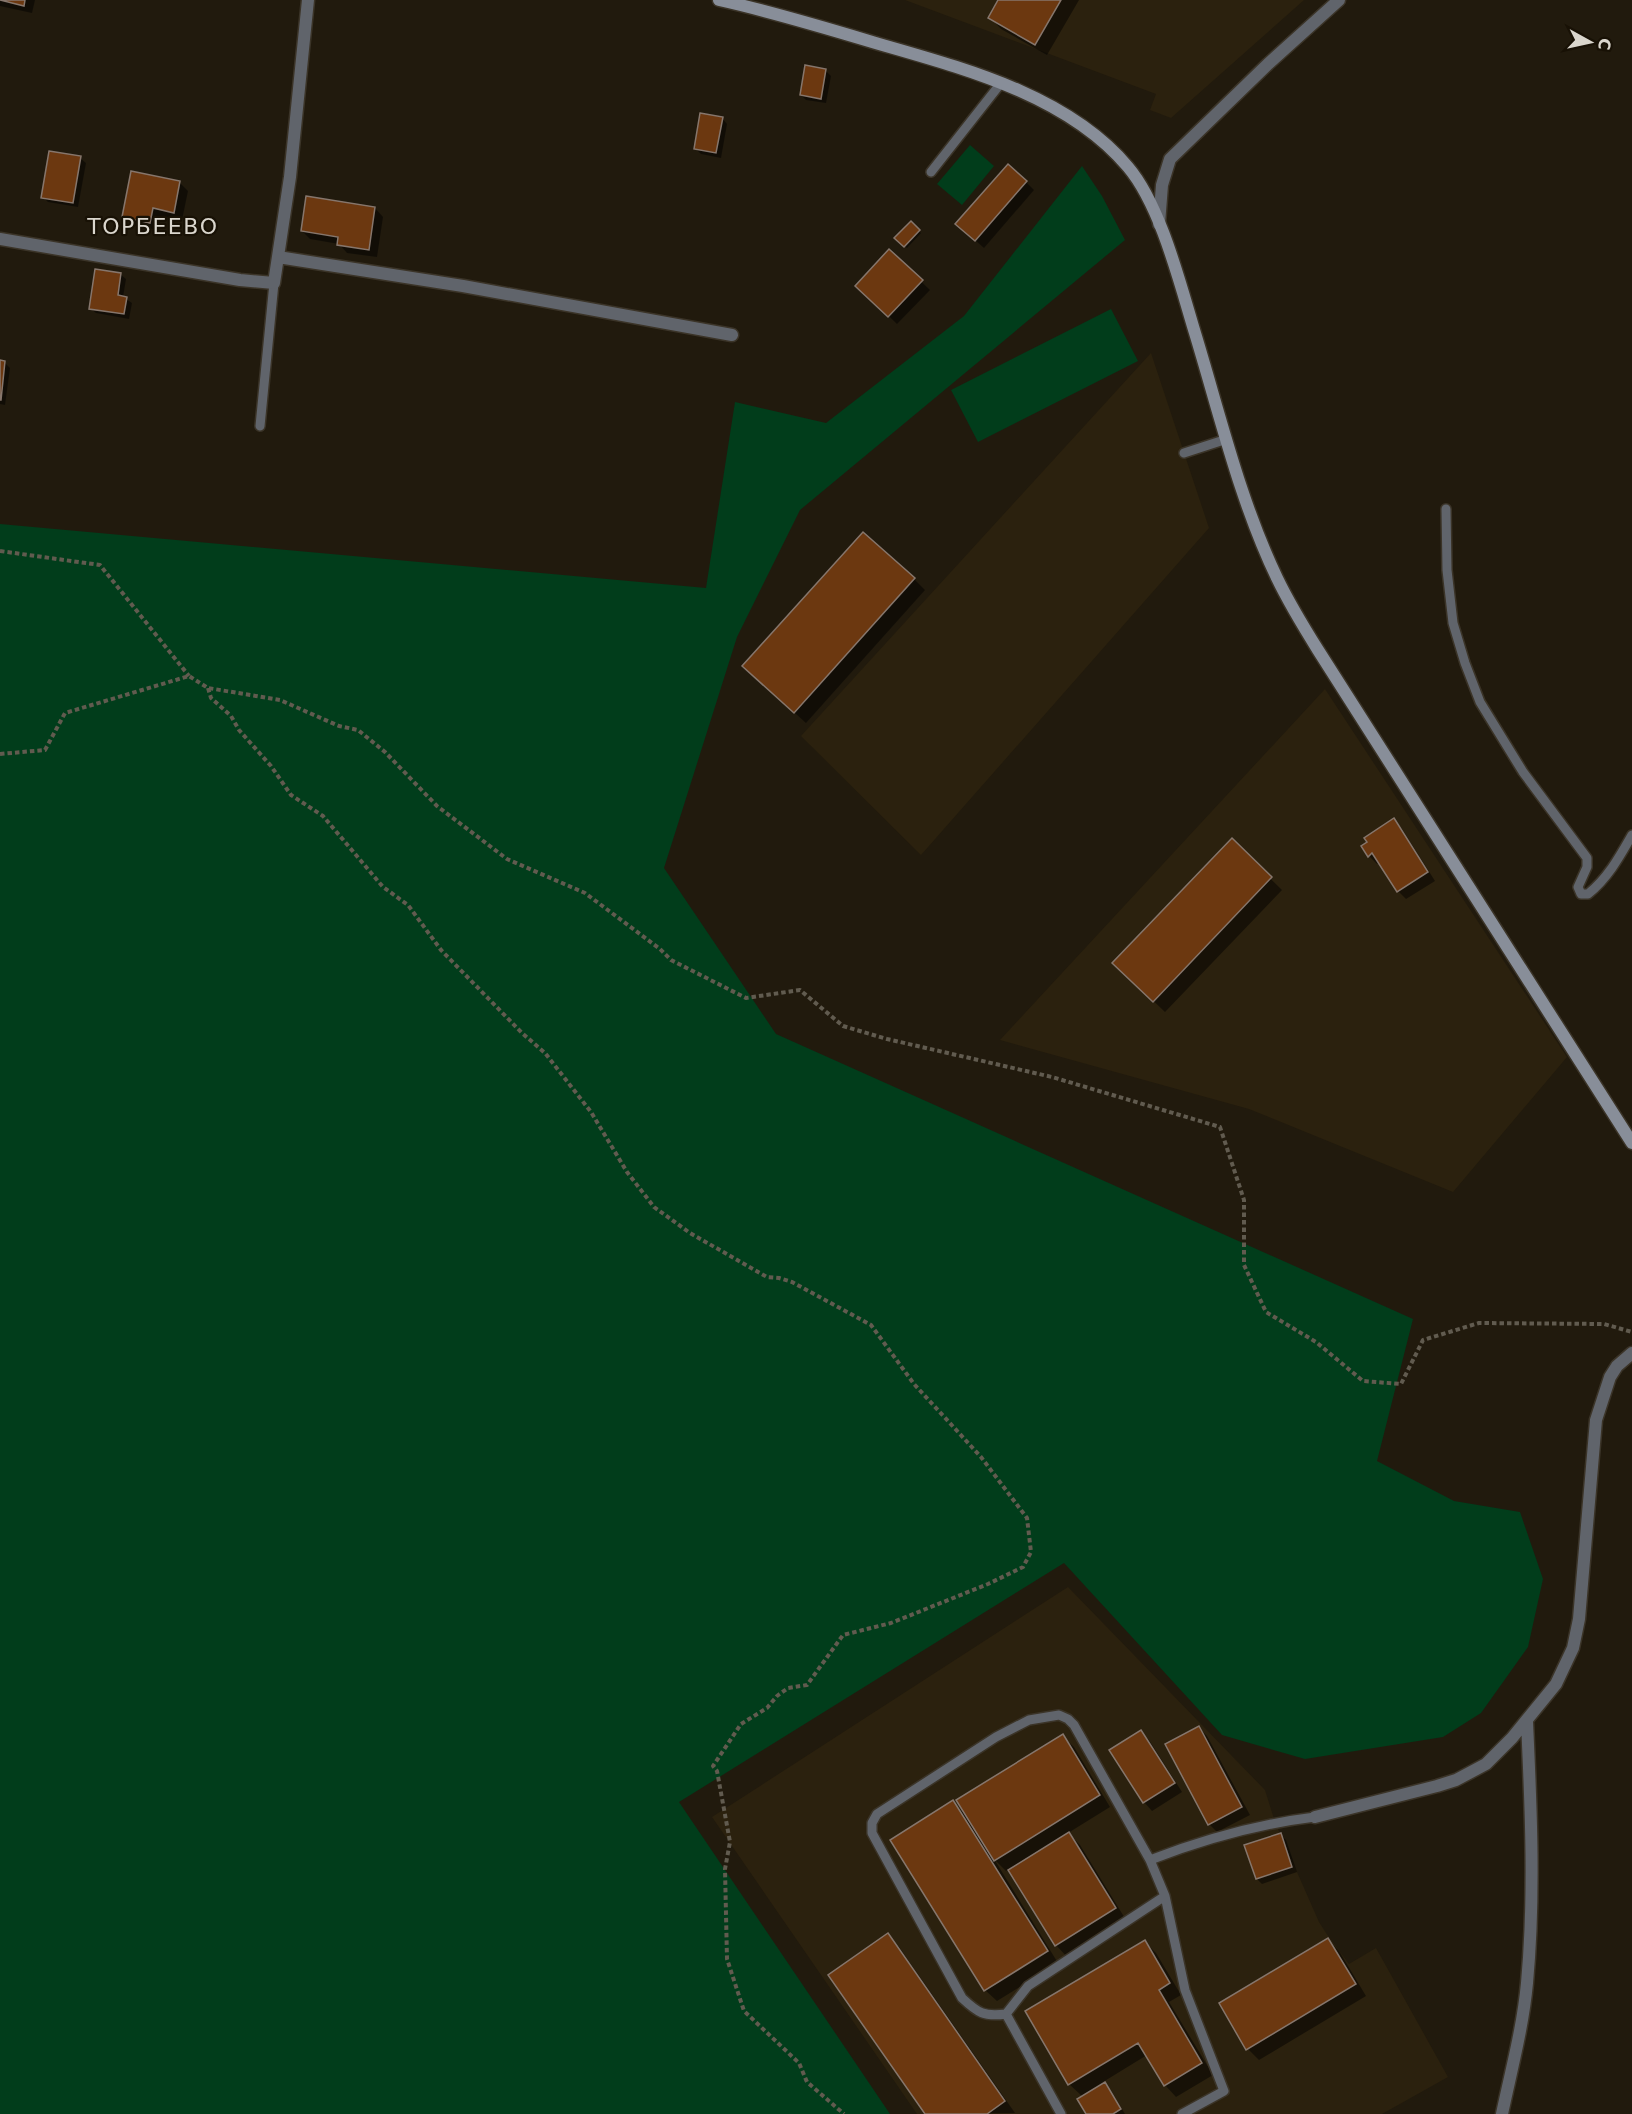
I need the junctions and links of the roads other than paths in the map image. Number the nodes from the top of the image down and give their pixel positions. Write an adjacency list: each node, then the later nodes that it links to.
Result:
1 (308, 0): 8 (street)
2 (718, 0): 4 (main road)
3 (1339, 0): 6 (street)
4 (1000, 84): 5 (lane); 6 (main road)
5 (931, 172)
6 (1159, 226): 12 (main road)
7 (0, 238): 9 (street)
8 (278, 257): 9 (street); 10 (street)
9 (274, 283): 11 (lane)
10 (732, 335)
11 (260, 426)
12 (1227, 439): 13 (lane); 16 (main road)
13 (1184, 453)
14 (1446, 509): 15 (lane)
15 (1632, 835)
16 (1632, 1143)
17 (1632, 1353): 18 (street)
18 (1527, 1722): 19 (street); 25 (street)
19 (1315, 1817): 20 (lane)
20 (1150, 1860): 21 (lane); 22 (lane)
21 (1165, 1896): 22 (lane); 24 (lane)
22 (1006, 2014): 23 (lane)
23 (1061, 2114)
24 (1182, 2114)
25 (1502, 2114)

